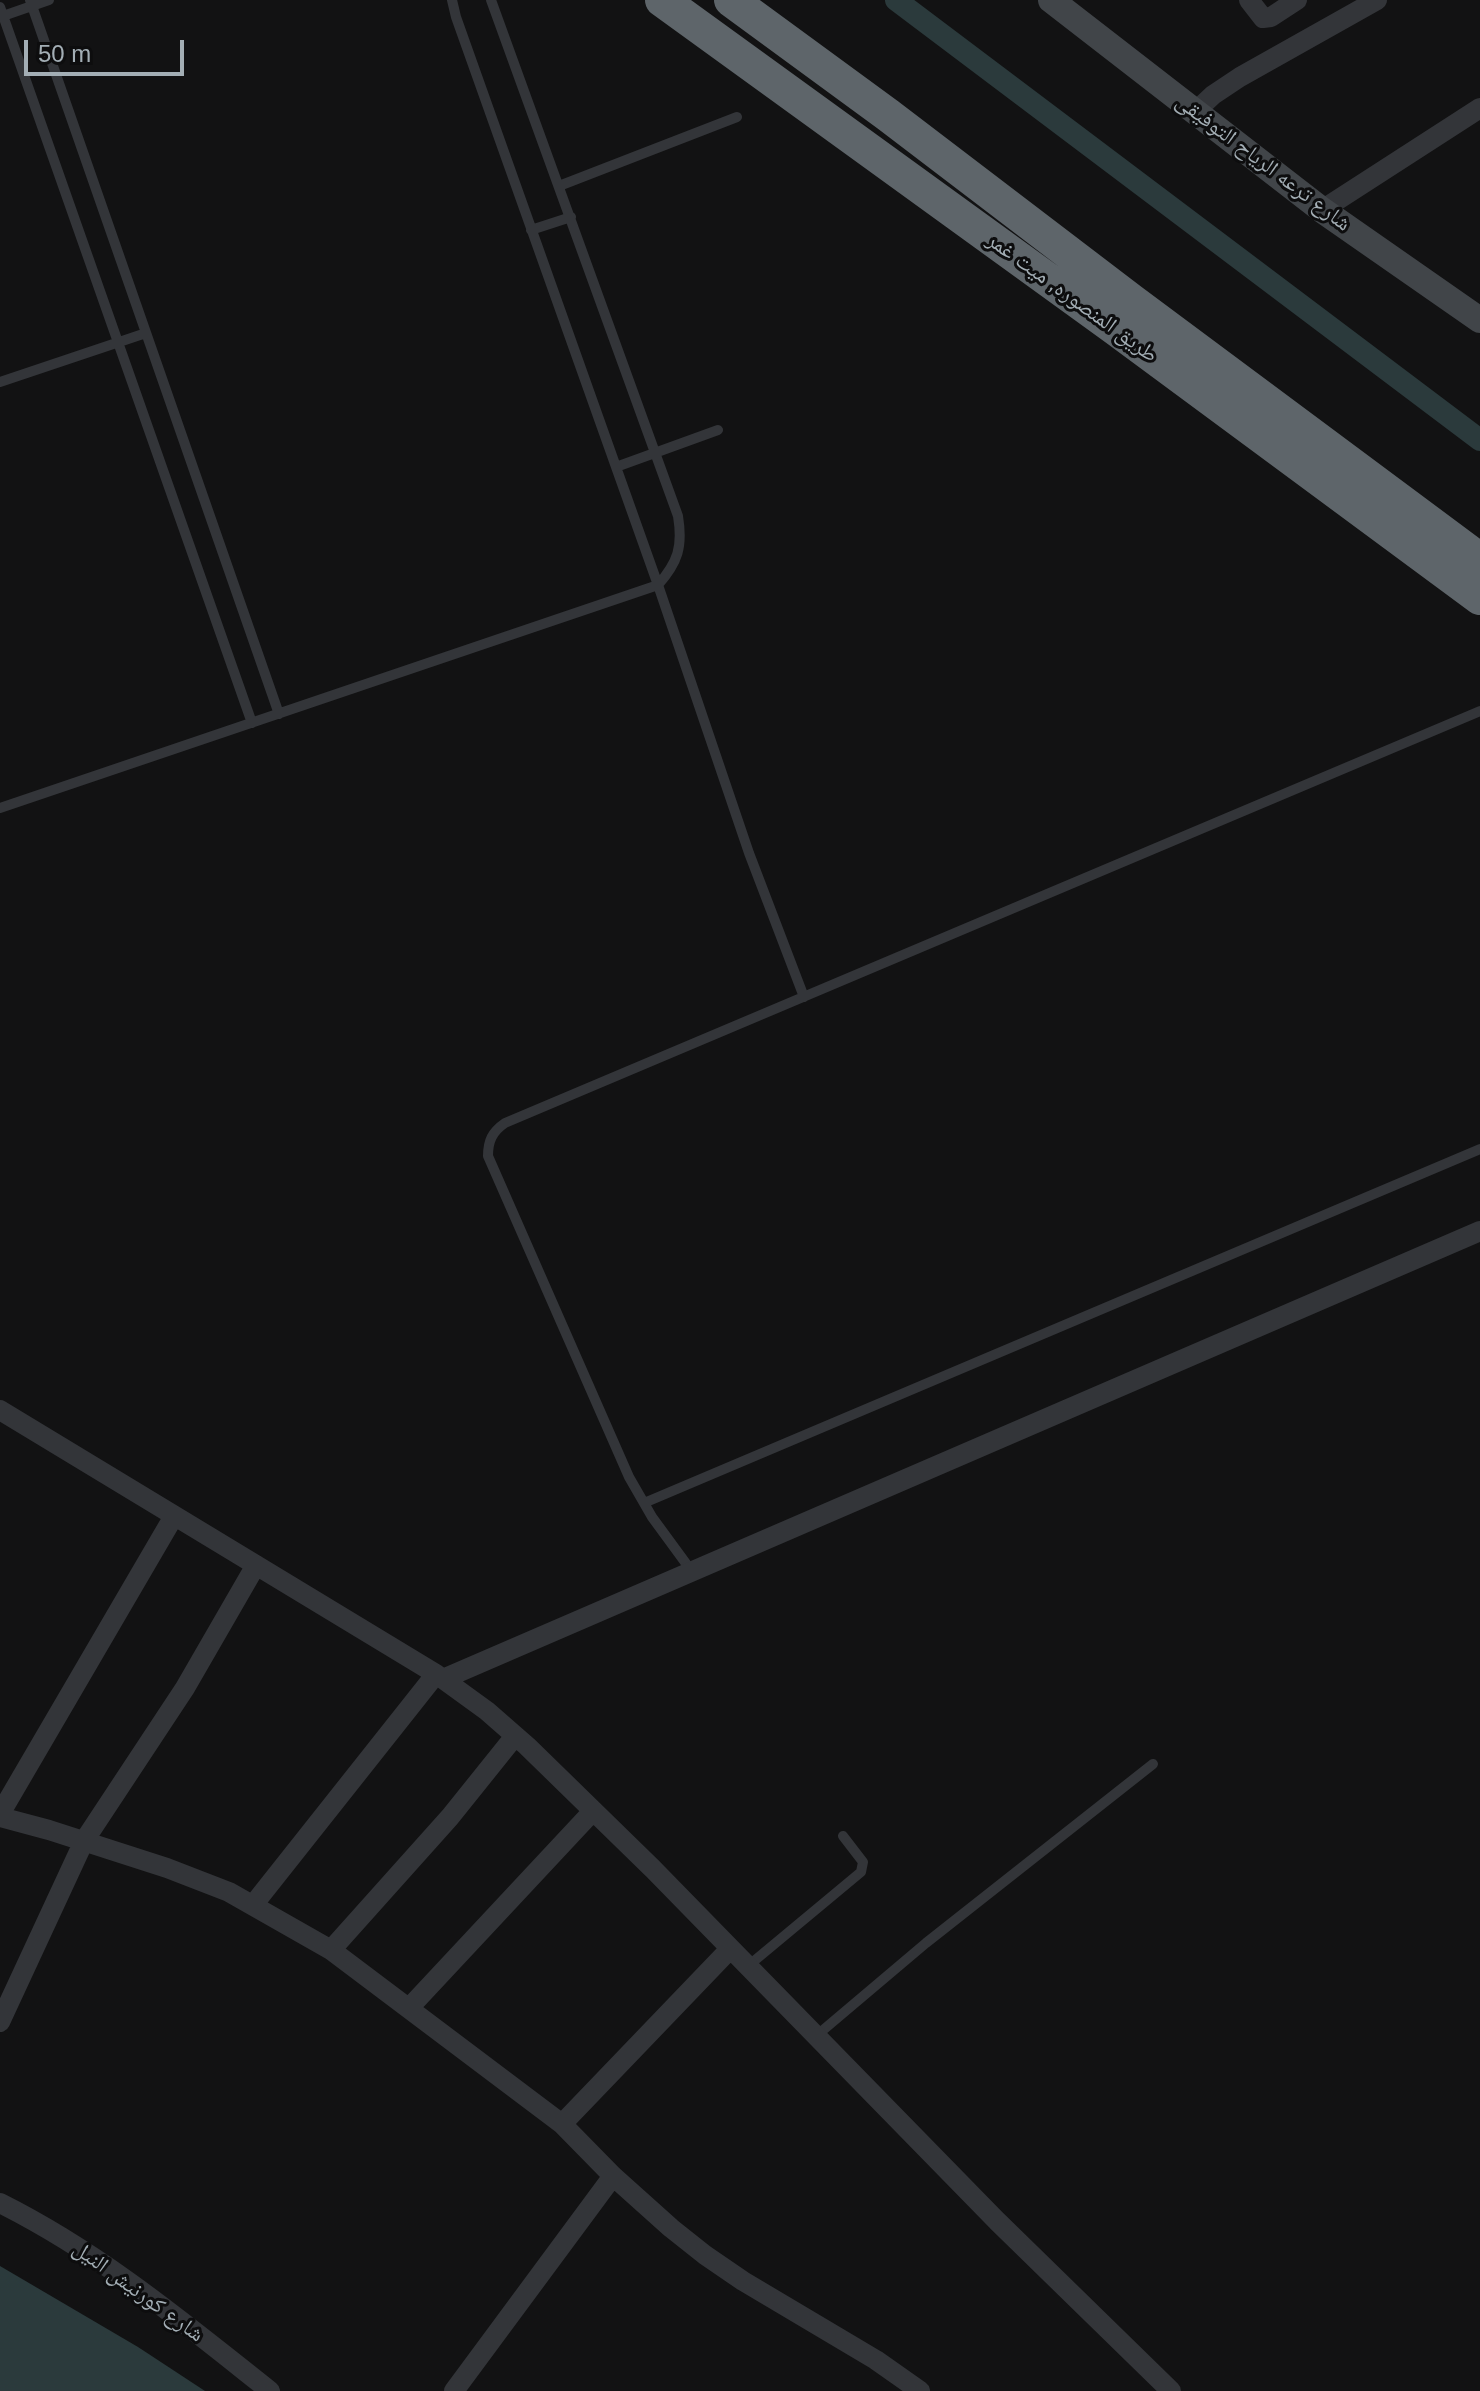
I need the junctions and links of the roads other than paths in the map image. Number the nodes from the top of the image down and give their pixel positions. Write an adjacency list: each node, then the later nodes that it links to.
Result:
1 (49, 0): 10 (lane)
2 (452, 0): 18 (lane)
3 (491, 0): 15 (lane)
4 (662, 0): 28 (highway, طريق المنصوره, ميت غمر)
5 (731, 0): 26 (highway, طريق المنصوره, ميت غمر)
6 (1051, 0): 13 (main road, شارع ترعه الرياح التوفيقى)
7 (1249, 0): 8 (street)
8 (1297, 0)
9 (1377, 0): 13 (street)
10 (31, 3): 11 (lane); 20 (lane)
11 (1, 13): 21 (lane)
12 (1480, 108): 16 (street)
13 (1196, 111): 16 (main road, شارع ترعه الرياح التوفيقى)
14 (737, 117): 15 (lane)
15 (559, 186): 17 (lane)
16 (1322, 210): 19 (main road, شارع ترعه الرياح التوفيقى)
17 (571, 217): 18 (lane); 24 (lane)
18 (531, 230): 25 (lane)
19 (1480, 320)
20 (146, 333): 21 (lane); 30 (lane)
21 (118, 342): 22 (lane); 31 (lane)
22 (0, 382)
23 (718, 430): 24 (lane)
24 (656, 453): 25 (lane); 27 (lane)
25 (616, 467): 27 (lane)
26 (1480, 560)
27 (658, 585): 30 (lane); 33 (lane)
28 (1480, 598)
29 (1480, 711): 33 (lane)
30 (279, 714): 31 (lane)
31 (252, 723): 32 (lane)
32 (0, 808)
33 (804, 997): 37 (lane)
34 (1480, 1149): 37 (lane)
35 (1480, 1231): 40 (street)
36 (0, 1410): 38 (street)
37 (644, 1503): 40 (lane)
38 (174, 1516): 39 (street); 45 (street)
39 (256, 1565): 41 (street); 47 (street)
40 (693, 1573): 41 (street)
41 (440, 1677): 42 (street); 48 (street)
42 (515, 1736): 44 (street); 50 (street)
43 (1153, 1764): 54 (lane)
44 (593, 1811): 49 (street); 52 (street)
45 (0, 1815): 47 (street)
46 (843, 1836): 51 (lane)
47 (84, 1841): 48 (street); 53 (street)
48 (253, 1905): 50 (street)
49 (730, 1949): 51 (street); 55 (street)
50 (331, 1950): 52 (street)
51 (748, 1966): 54 (street)
52 (409, 2008): 55 (street)
53 (0, 2022)
54 (816, 2036): 61 (street)
55 (562, 2124): 56 (street)
56 (613, 2176): 59 (street); 60 (street)
57 (0, 2203): 58 (street, شارع كورنيش النيل)
58 (270, 2391)
59 (454, 2391)
60 (920, 2391)
61 (1171, 2391)

